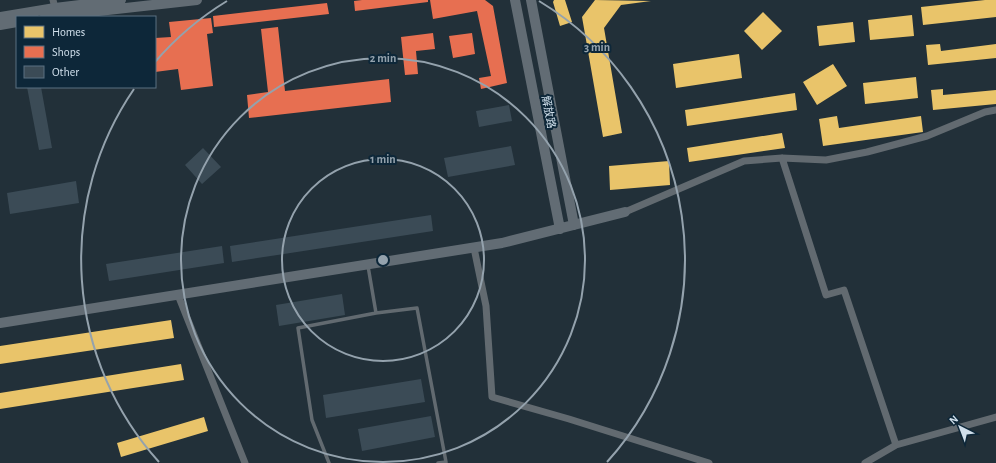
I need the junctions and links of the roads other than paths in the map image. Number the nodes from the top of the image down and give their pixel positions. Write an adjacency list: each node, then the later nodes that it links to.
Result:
1 (121, 0): 5 (street)
2 (197, 0): 6 (street)
3 (515, 0): 14 (street, 解放路)
4 (531, 0): 13 (street, 解放路)
5 (54, 4): 7 (street)
6 (54, 16)
7 (0, 17)
8 (16, 22): 9 (street)
9 (0, 25)
10 (996, 110): 11 (street)
11 (782, 158): 12 (street); 21 (street)
12 (625, 212): 13 (street)
13 (574, 225): 14 (street)
14 (560, 229): 15 (street)
15 (474, 248): 16 (street); 25 (street)
16 (368, 265): 17 (street); 18 (lane)
17 (178, 295): 19 (street); 22 (street)
18 (376, 313): 23 (lane); 24 (lane)
19 (0, 323)
20 (996, 417): 21 (street)
21 (896, 445): 26 (street)
22 (245, 463)
23 (329, 463)
24 (438, 463)
25 (709, 463)
26 (865, 463)

